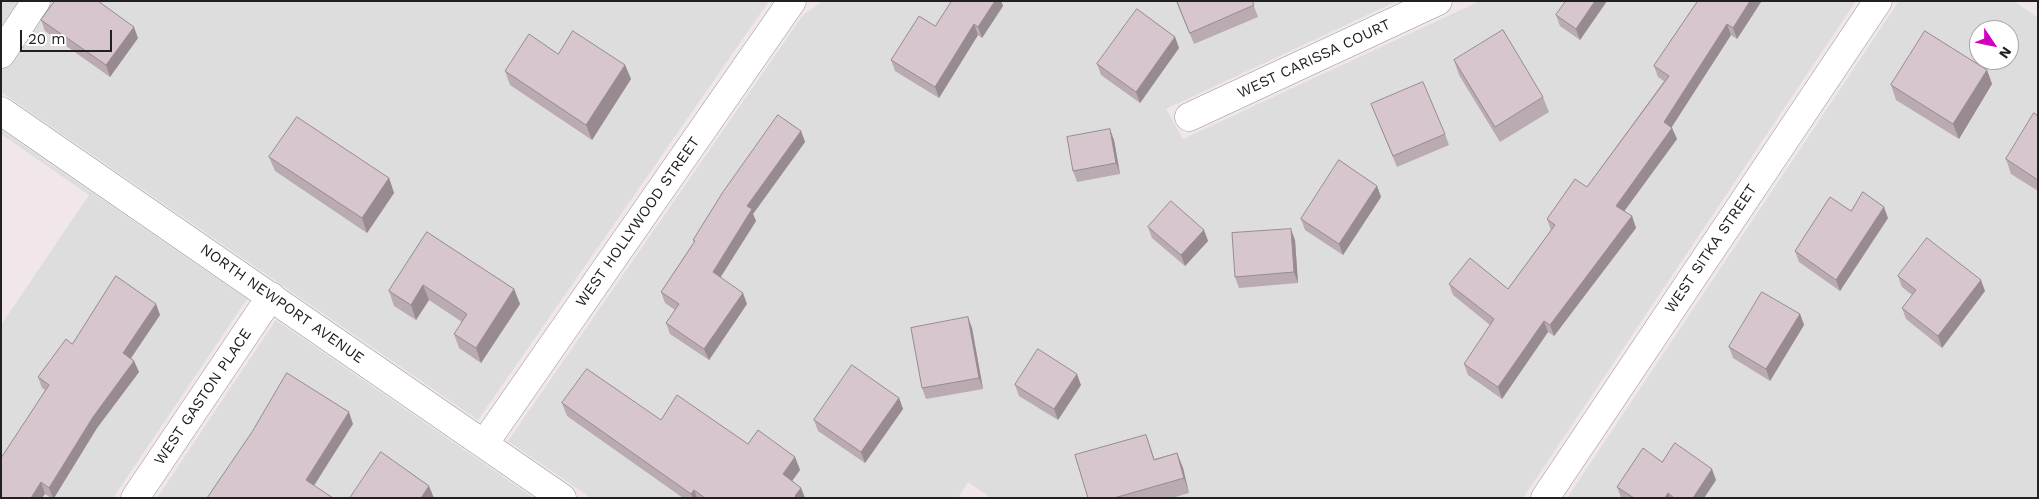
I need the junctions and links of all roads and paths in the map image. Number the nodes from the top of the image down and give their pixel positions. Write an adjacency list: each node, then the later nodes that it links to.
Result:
1 (36, 1): 5 (street)
2 (792, 1): 9 (street, WEST HOLLYWOOD STREET)
3 (1438, 1): 7 (street, WEST CARISSA COURT)
4 (1878, 1): 12 (street, WEST SITKA STREET)
5 (1, 54)
6 (1, 111): 8 (street, NORTH NEWPORT AVENUE)
7 (1189, 117)
8 (271, 296): 9 (street, NORTH NEWPORT AVENUE); 10 (street, WEST GASTON PLACE)
9 (484, 444): 11 (street, NORTH NEWPORT AVENUE)
10 (135, 498)
11 (562, 498)
12 (1545, 498)

